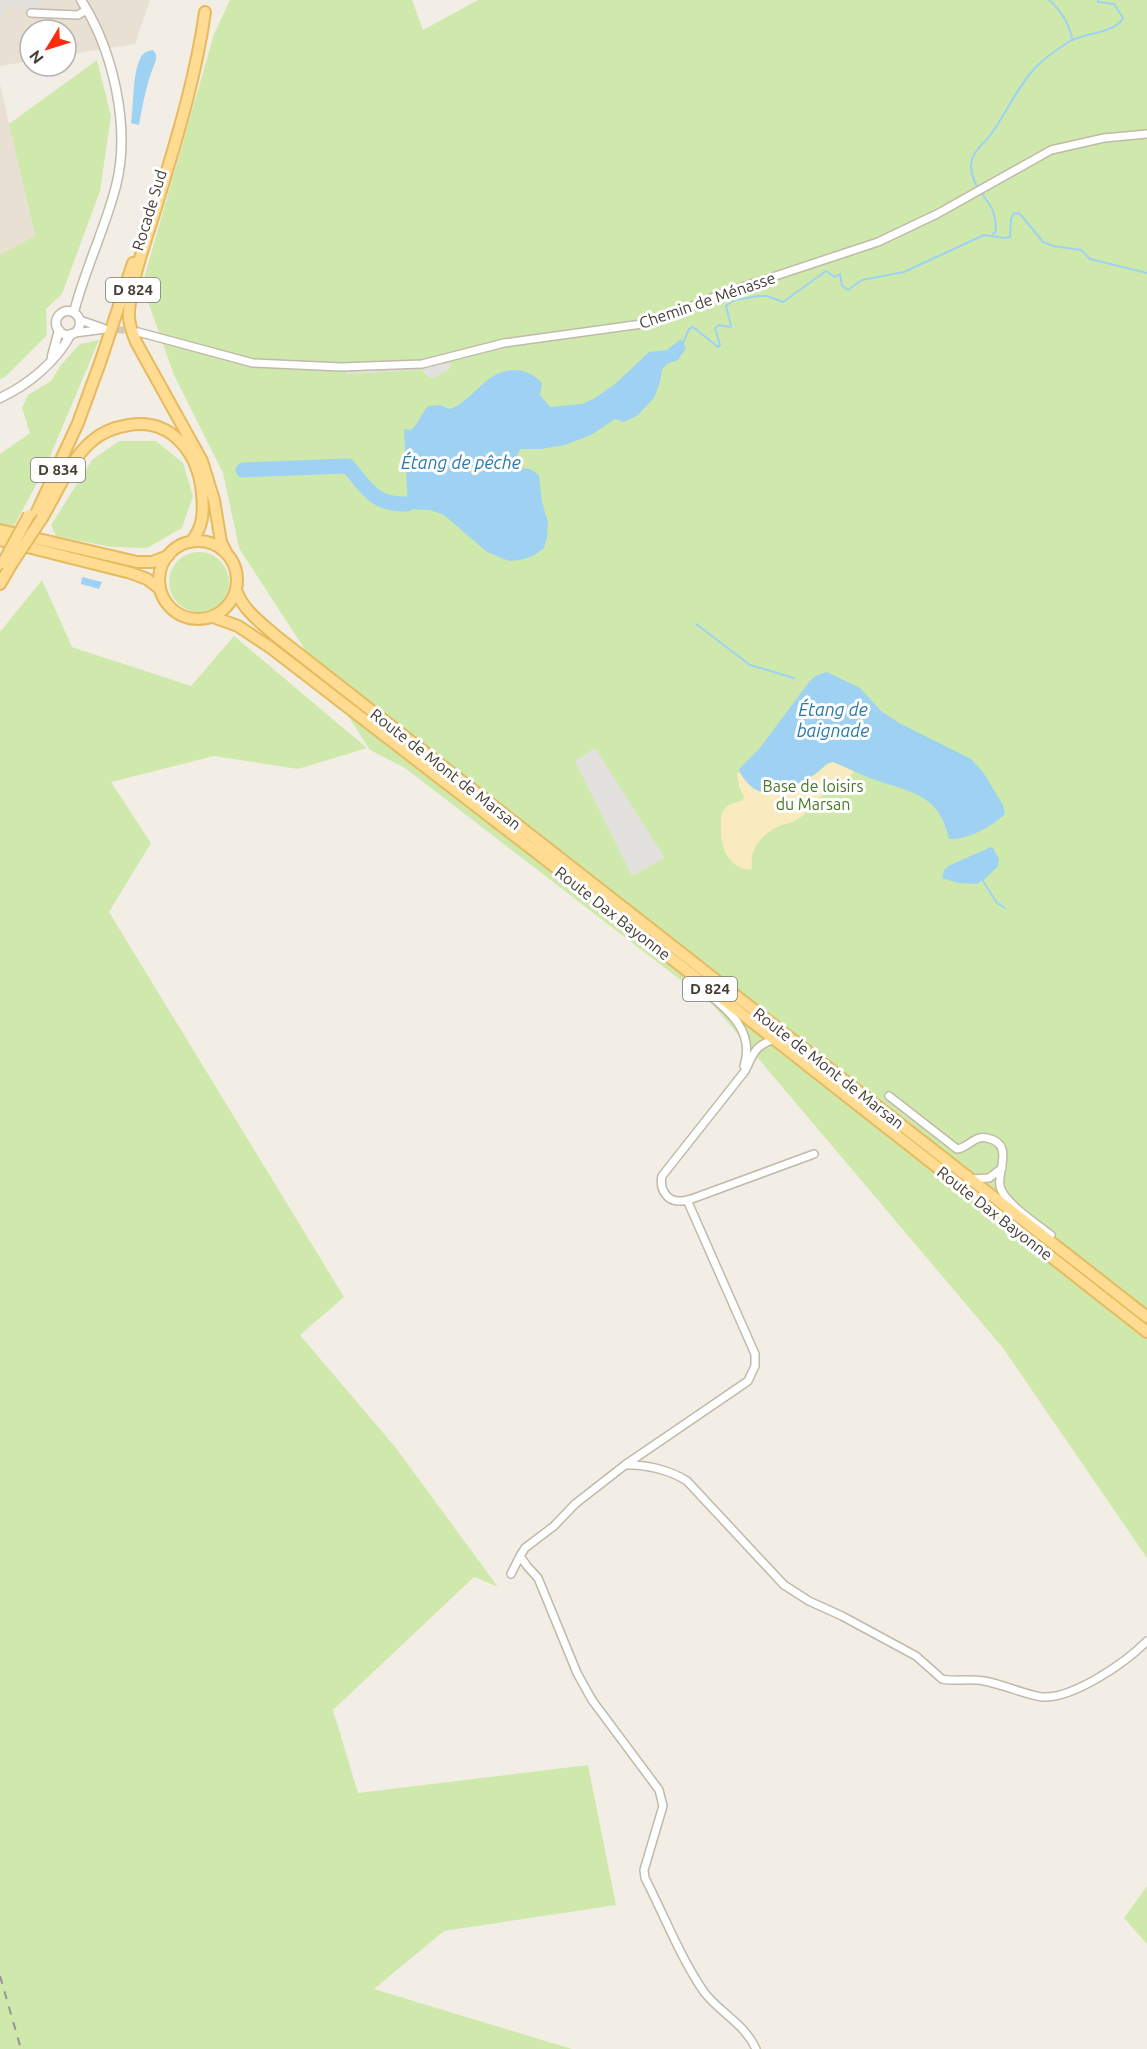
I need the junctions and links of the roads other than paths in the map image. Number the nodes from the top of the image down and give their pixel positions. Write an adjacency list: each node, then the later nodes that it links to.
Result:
1 (81, 0): 3 (street)
2 (208, 0): 4 (main road, Rocade Sud / D 824)
3 (86, 10): 5 (street); 7 (street)
4 (204, 12): 13 (main road, Rocade Sud / D 824); 18 (main road, D 824)
5 (31, 13)
6 (1147, 134): 9 (street, Chemin de Ménasse)
7 (73, 314): 8 (street); 10 (street); 10 (street)
8 (59, 330): 10 (street); 11 (street)
9 (138, 332)
10 (73, 334): 11 (street)
11 (50, 362): 12 (street)
12 (0, 398)
13 (78, 423): 14 (main road, Rocade Sud / D 834)
14 (36, 516): 17 (main road); 20 (main road, D 834, bridge)
15 (0, 530): 19 (main road)
16 (0, 540): 22 (main road)
17 (191, 542): 18 (main road); 19 (main road)
18 (227, 554): 23 (main road)
19 (168, 555): 22 (main road)
20 (5, 565): 21 (main road, D 834)
21 (0, 584)
22 (160, 589): 24 (main road)
23 (236, 590): 24 (main road); 31 (main road, Route de Mont de Marsan / D 824)
24 (213, 616): 25 (main road, Route Dax Bayonne / D 824)
25 (650, 942): 26 (main road, Route Dax Bayonne / D 824); 27 (street)
26 (775, 1039): 27 (street); 35 (main road, Route Dax Bayonne / D 824)
27 (738, 1080): 32 (street)
28 (889, 1096): 30 (street)
29 (814, 1154): 32 (street)
30 (1003, 1166): 31 (street); 33 (street)
31 (971, 1179): 33 (main road, Route de Mont de Marsan / D 824)
32 (687, 1200): 36 (street)
33 (1084, 1268): 34 (main road, Route de Mont de Marsan / D 824)
34 (1147, 1317)
35 (1147, 1332)
36 (625, 1465): 37 (street); 39 (street)
37 (520, 1556): 38 (street); 40 (street)
38 (511, 1574)
39 (1147, 1641)
40 (756, 2049)

